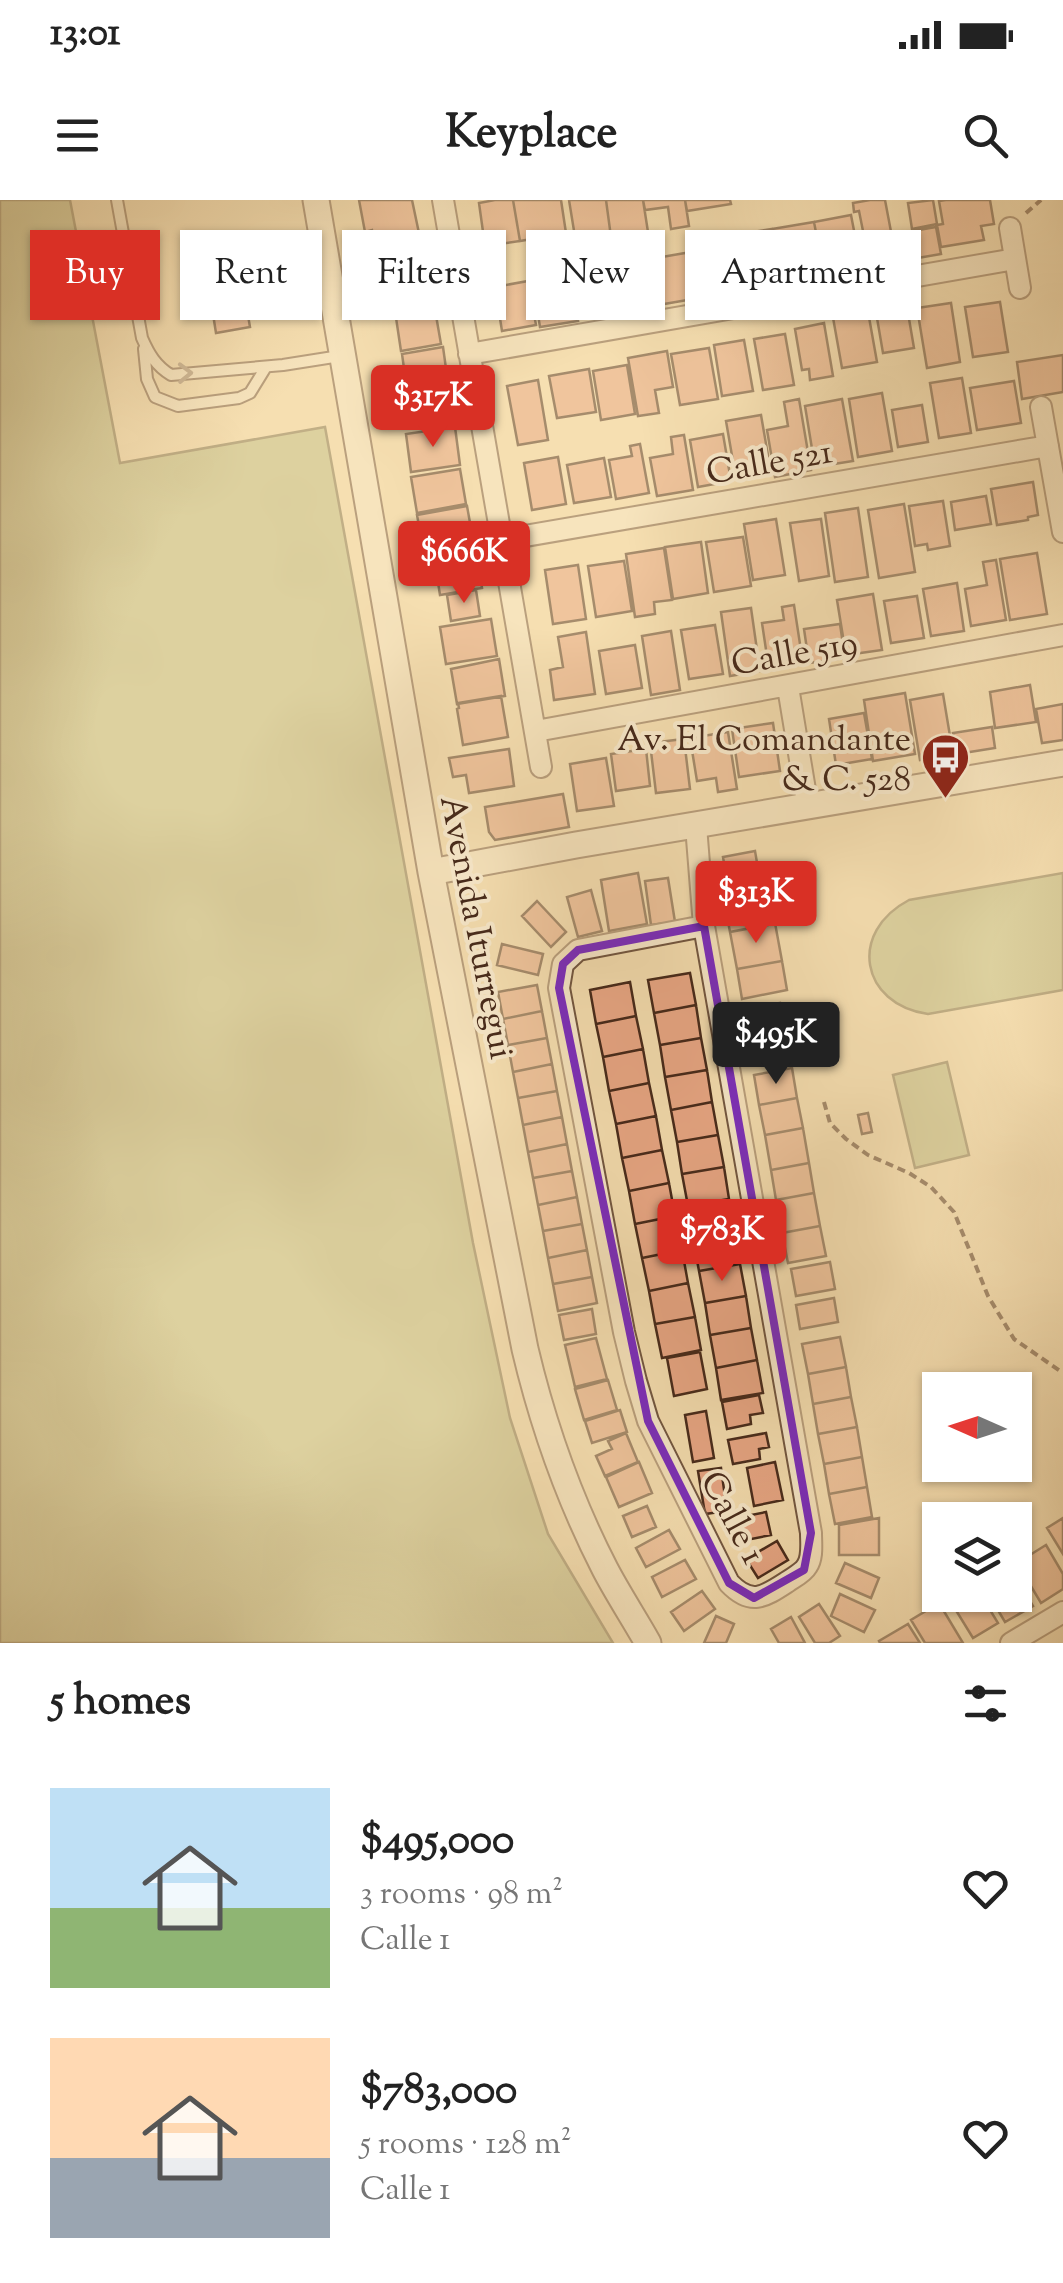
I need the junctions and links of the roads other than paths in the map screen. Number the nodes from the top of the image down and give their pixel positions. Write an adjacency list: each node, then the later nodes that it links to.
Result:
1 (117, 200): 7 (lane)
2 (316, 200): 9 (street, Avenida Iturregui)
3 (443, 200): 8 (street)
4 (1010, 228): 5 (street)
5 (1015, 258): 6 (street); 8 (street)
6 (1020, 288)
7 (142, 338): 10 (lane, one-way to 10); 10 (lane)
8 (468, 354): 14 (street)
9 (343, 356): 10 (lane); 22 (street, Avenida Iturregui)
10 (266, 367)
11 (1041, 407): 12 (street)
12 (1048, 446): 13 (street); 14 (street, Calle 521)
13 (1063, 532)
14 (502, 540): 17 (street)
15 (1063, 635): 16 (street, Calle 519)
16 (788, 687): 17 (street, Calle 519); 20 (street)
17 (536, 731): 19 (street)
18 (1063, 763): 20 (street)
19 (542, 767)
20 (808, 808): 21 (street)
21 (696, 826): 22 (street); 23 (street, Calle 1)
22 (431, 872): 25 (street, Avenida Iturregui)
23 (704, 926): 23 (street, Calle 1)
24 (1063, 1612): 26 (street)
25 (648, 1643)
26 (1011, 1643)

